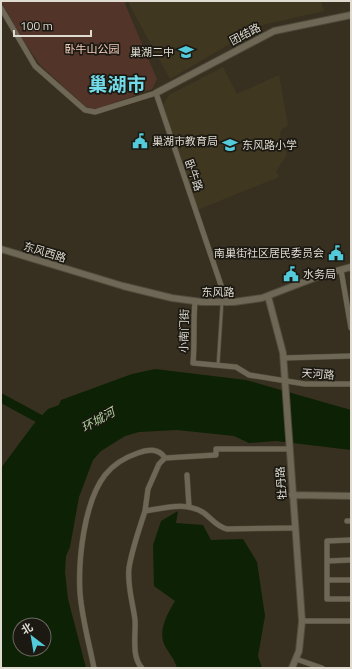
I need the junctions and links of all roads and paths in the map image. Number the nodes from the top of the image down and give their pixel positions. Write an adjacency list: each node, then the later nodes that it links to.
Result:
1 (1, 8): 3 (street)
2 (351, 15): 3 (street, 团结路)
3 (156, 93): 10 (street, 卧牛路)
4 (1, 248): 7 (street, 东风西路)
5 (351, 267): 6 (street, 东风路)
6 (341, 270): 8 (street, 东风路); 11 (street)
7 (83, 274): 9 (street, 东风路)
8 (268, 296): 10 (street, 东风路); 13 (street, 牡丹路)
9 (195, 302): 10 (street, 东风路); 14 (street, 小南门街)
10 (224, 303): 14 (lane)
11 (351, 328)
12 (351, 356): 13 (street)
13 (283, 358): 15 (street, 牡丹路)
14 (218, 366): 15 (street, 小南门街)
15 (284, 380): 16 (street, 天河路); 17 (street, 牡丹路)
16 (351, 384)
17 (289, 449): 18 (street); 20 (street, 牡丹路)
18 (165, 458): 23 (street); 34 (street)
19 (187, 475): 22 (street)
20 (292, 495): 21 (street); 24 (street, 牡丹路)
21 (351, 496)
22 (188, 507): 23 (street); 24 (street)
23 (146, 511): 35 (street)
24 (295, 528): 32 (street, 牡丹路)
25 (351, 540): 27 (street)
26 (351, 560): 27 (street)
27 (327, 561): 28 (street)
28 (327, 580): 29 (street); 30 (street)
29 (351, 580)
30 (351, 598)
31 (351, 621): 32 (street)
32 (302, 622): 33 (street, 牡丹路)
33 (296, 659): 36 (street, 牡丹路); 37 (street)
34 (94, 668)
35 (142, 668)
36 (292, 668)
37 (322, 668)

